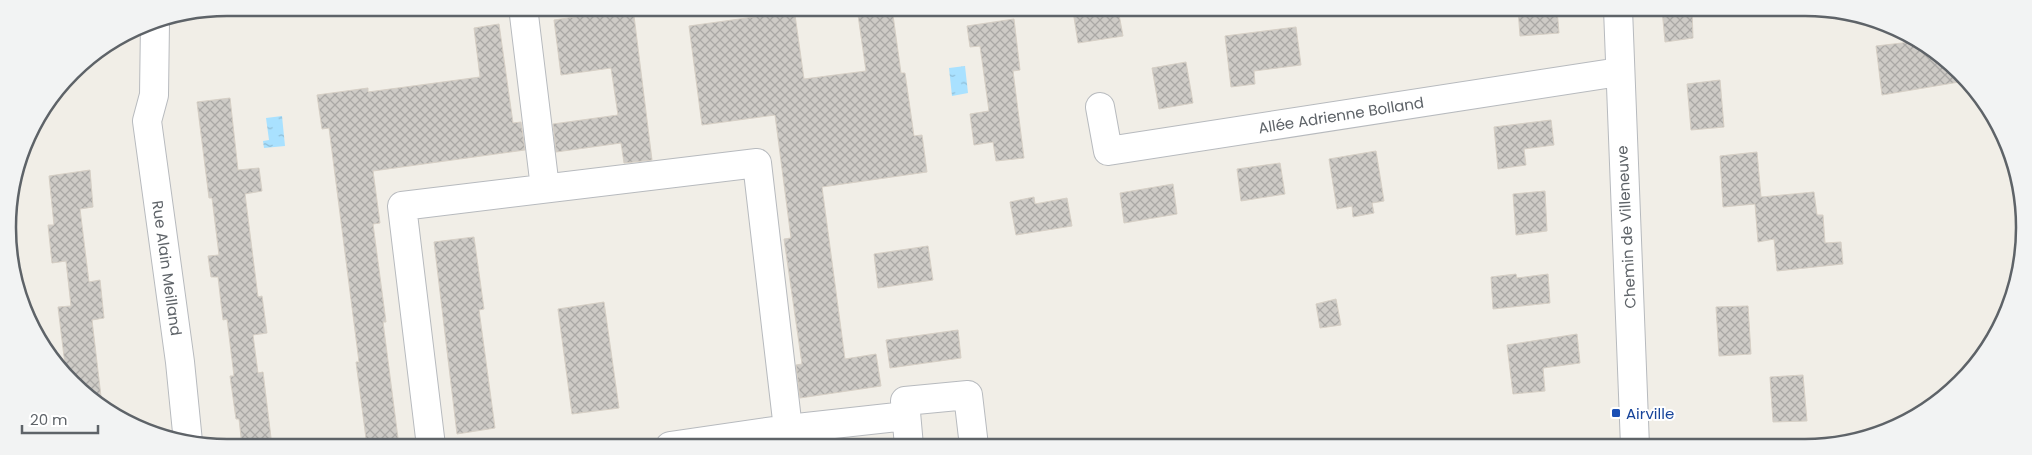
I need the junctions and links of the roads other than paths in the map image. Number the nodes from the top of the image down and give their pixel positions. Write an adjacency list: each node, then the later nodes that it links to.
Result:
1 (524, 16): 6 (street)
2 (1618, 16): 4 (street, Chemin de Villeneuve)
3 (155, 29): 9 (street, Rue Alain Meilland)
4 (1619, 72): 5 (street, Allée Adrienne Bolland); 14 (street, Chemin de Villeneuve)
5 (1100, 107)
6 (544, 188): 8 (street); 10 (street)
7 (906, 416): 8 (street); 12 (street); 13 (street)
8 (788, 429): 11 (street)
9 (187, 435)
10 (430, 439)
11 (719, 439)
12 (909, 439)
13 (973, 439)
14 (1635, 439)

